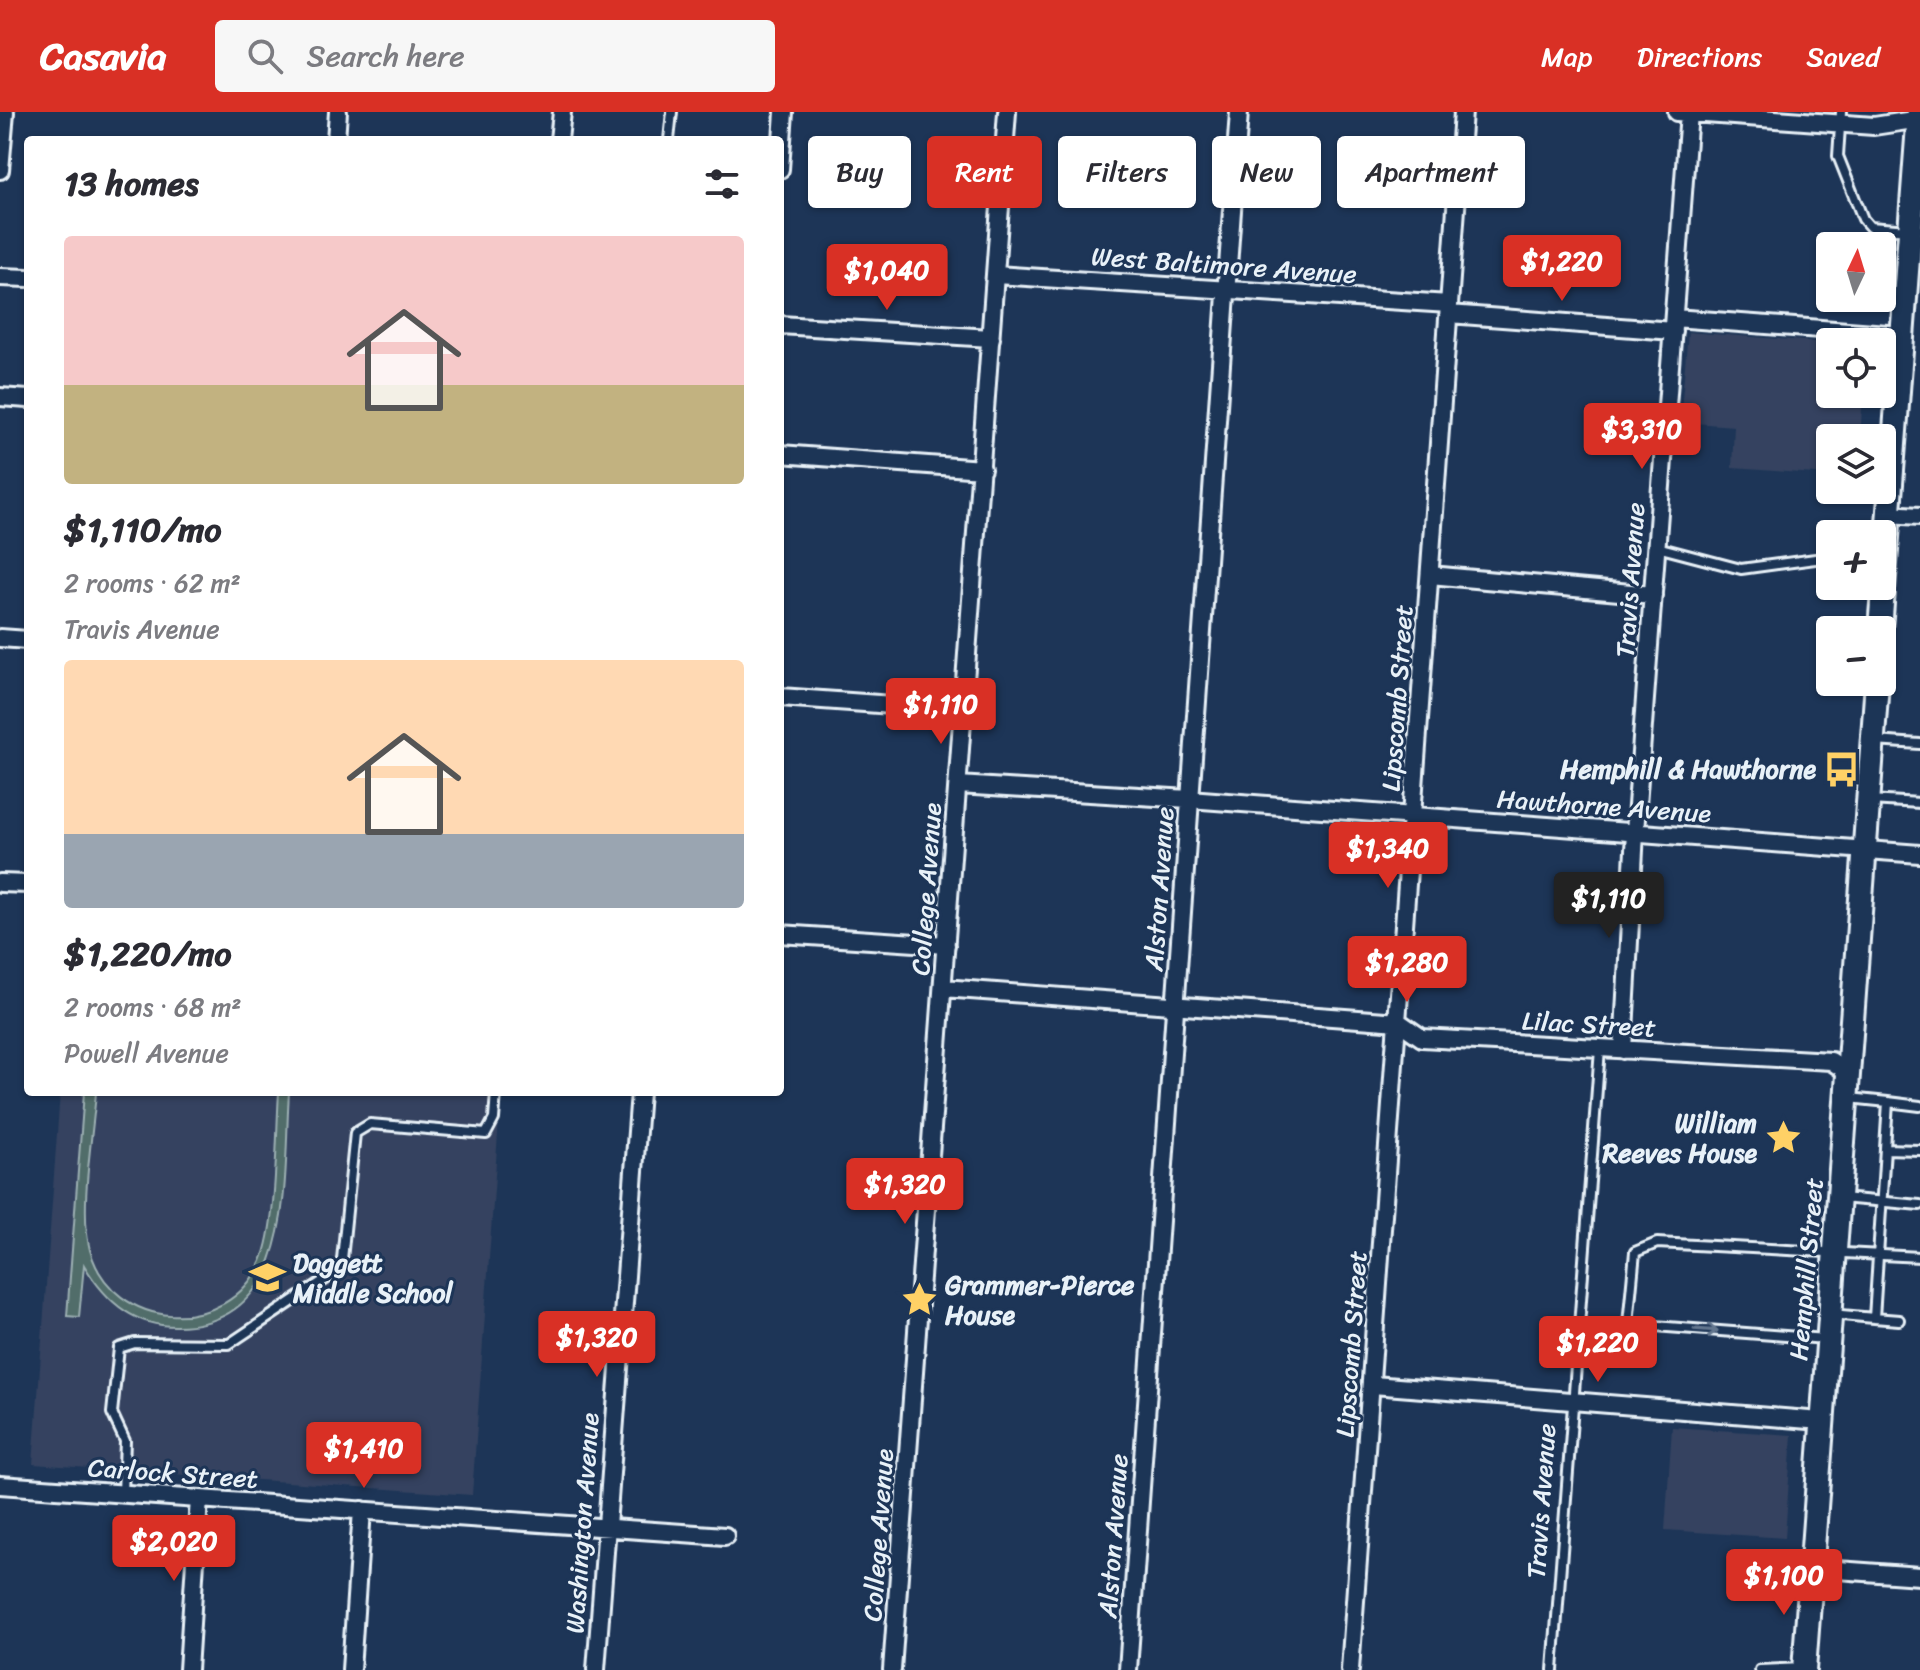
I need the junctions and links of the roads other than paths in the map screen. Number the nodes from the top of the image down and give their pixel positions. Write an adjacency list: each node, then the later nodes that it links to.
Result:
1 (5, 112): 17 (street)
2 (338, 112): 13 (street)
3 (562, 112): 14 (street)
4 (672, 112): 15 (lane)
5 (784, 112): 16 (street)
6 (1007, 112): 19 (street, College Avenue)
7 (1239, 112): 22 (street, Alston Avenue)
8 (1463, 112): 23 (street, Lipscomb Street)
9 (1677, 112): 10 (street)
10 (1689, 113): 12 (street); 25 (street, Travis Avenue)
11 (1919, 117): 12 (street); 18 (main road)
12 (1840, 118): 18 (lane)
13 (336, 136)
14 (559, 136)
15 (669, 136)
16 (782, 136)
17 (0, 170)
18 (1909, 230): 26 (main road)
19 (996, 275): 22 (street, West Baltimore Avenue); 27 (street, College Avenue)
20 (0, 277): 21 (street)
21 (24, 278)
22 (1227, 290): 23 (street, West Baltimore Avenue); 47 (street, Alston Avenue)
23 (1449, 309): 25 (street, West Baltimore Avenue); 37 (street, Lipscomb Street)
24 (784, 325): 27 (street)
25 (1673, 325): 26 (street, West Baltimore Avenue); 35 (street, Travis Avenue)
26 (1901, 335): 32 (main road)
27 (991, 338): 31 (street, College Avenue)
28 (0, 397): 29 (street)
29 (24, 399)
30 (784, 454): 31 (street)
31 (982, 469): 43 (street, College Avenue)
32 (1887, 514): 33 (street); 34 (main road)
33 (1920, 516)
34 (1886, 520)
35 (1657, 547): 36 (lane); 38 (street, Travis Avenue)
36 (1816, 559)
37 (1430, 575): 38 (street); 50 (street, Lipscomb Street)
38 (1653, 595): 51 (street, Travis Avenue)
39 (0, 638): 40 (street)
40 (24, 640)
41 (1876, 696): 44 (main road, Hemphill Street)
42 (784, 697): 43 (street)
43 (963, 710): 46 (street, College Avenue)
44 (1873, 741): 45 (lane); 48 (main road, Hemphill Street)
45 (1920, 744)
46 (958, 785): 47 (street, Hawthorne Avenue); 57 (street, College Avenue)
47 (1189, 799): 50 (street, Hawthorne Avenue); 59 (street, Alston Avenue)
48 (1869, 800): 49 (lane); 52 (main road, Hemphill Street)
49 (1920, 803)
50 (1413, 816): 51 (street, Hawthorne Avenue); 60 (street, Lipscomb Street)
51 (1635, 832): 52 (street, Hawthorne Avenue); 62 (street, Travis Avenue)
52 (1866, 850): 53 (street, Hawthorne Avenue); 63 (main road, Hemphill Street)
53 (1920, 854)
54 (0, 883): 55 (street)
55 (24, 884)
56 (784, 934): 57 (street)
57 (946, 945): 58 (street, College Avenue)
58 (943, 988): 59 (street, Lilac Street); 96 (street, College Avenue)
59 (1175, 1005): 60 (street, Lilac Street); 97 (street, Alston Avenue)
60 (1399, 1022): 61 (street, Lilac Street); 81 (street, Lipscomb Street)
61 (1600, 1049): 62 (street, Lilac Street); 82 (lane, Travis Avenue)
62 (1623, 1050): 63 (street, Lilac Street)
63 (1850, 1074): 66 (main road, Hemphill Street)
64 (496, 1096): 85 (lane)
65 (640, 1096): 88 (street, Washington Avenue)
66 (1848, 1098): 67 (lane); 71 (main road, Hemphill Street)
67 (1888, 1102): 68 (lane); 69 (lane)
68 (1920, 1106)
69 (1885, 1149): 70 (lane); 72 (lane)
70 (1920, 1150)
71 (1840, 1198): 72 (lane); 74 (main road, Hemphill Street)
72 (1882, 1202): 73 (lane); 75 (lane)
73 (1920, 1205)
74 (1835, 1252): 75 (lane); 77 (main road, Hemphill Street); 80 (lane, one-way to 80)
75 (1878, 1255): 76 (lane); 78 (lane)
76 (1920, 1257)
77 (1831, 1314): 78 (lane); 80 (main road, Hemphill Street)
78 (1874, 1318): 79 (lane)
79 (1899, 1320)
80 (1828, 1339): 83 (main road, Hemphill Street)
81 (1373, 1385): 82 (street); 98 (street, Lipscomb Street)
82 (1573, 1402): 83 (street); 99 (lane, Travis Avenue)
83 (1821, 1421): 90 (main road, Hemphill Street)
84 (0, 1485): 85 (street, Carlock Street)
85 (123, 1493): 86 (street, Carlock Street)
86 (199, 1499): 87 (street, Carlock Street); 93 (street)
87 (362, 1510): 88 (street, Carlock Street); 94 (street)
88 (606, 1527): 89 (street, Carlock Street); 95 (street, Washington Avenue)
89 (725, 1536)
90 (1810, 1568): 91 (street); 92 (main road, Hemphill Street)
91 (1920, 1576)
92 (1804, 1669): 100 (lane)
93 (188, 1670)
94 (351, 1670)
95 (596, 1670)
96 (892, 1670)
97 (1128, 1670)
98 (1350, 1670)
99 (1553, 1670)
100 (1760, 1670)

